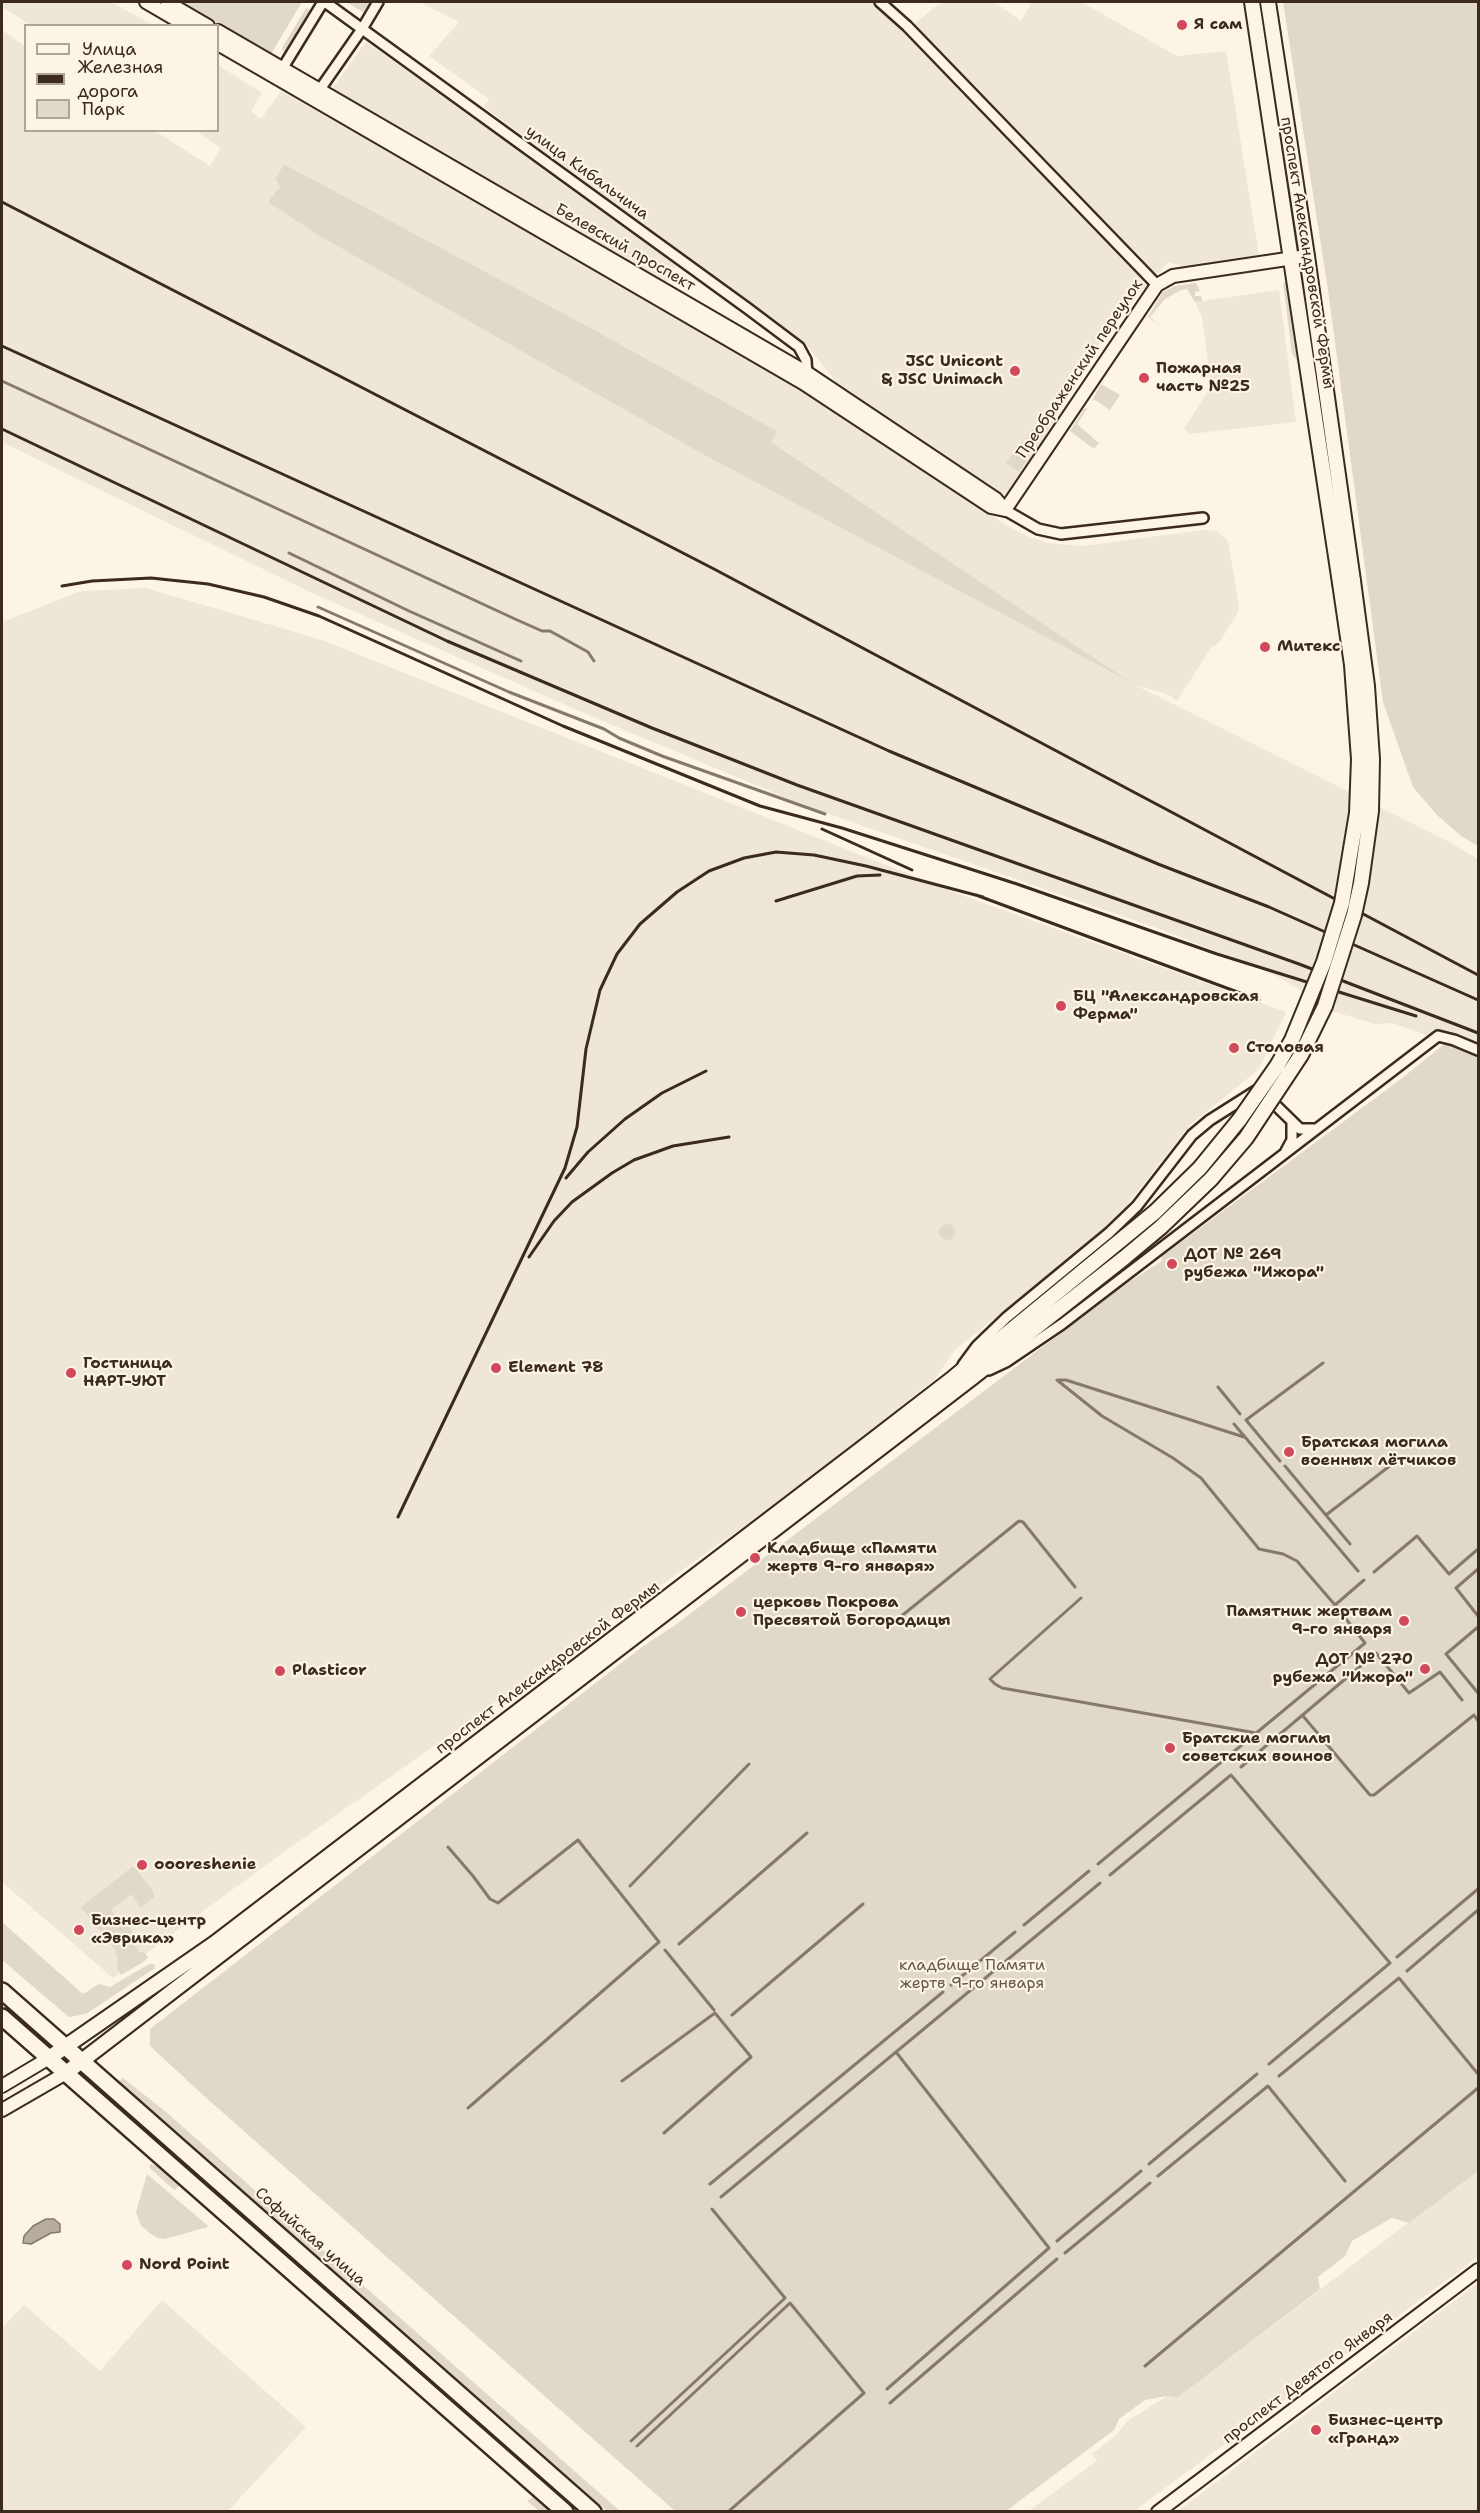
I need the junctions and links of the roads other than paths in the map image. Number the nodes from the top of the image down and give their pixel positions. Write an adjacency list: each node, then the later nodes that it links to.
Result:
1 (146, 2): 8 (street)
2 (167, 2): 9 (street)
3 (324, 2): 10 (street, улица Кибальчича); 13 (street)
4 (378, 2): 10 (street)
5 (880, 2): 17 (street)
6 (1252, 2): 16 (main road, проспект Александровской Фермы)
7 (1268, 2): 15 (main road, проспект Александровской Фермы)
8 (184, 24)
9 (205, 24)
10 (362, 29): 14 (street); 18 (street, улица Кибальчича)
11 (219, 32): 13 (street, Белевский проспект)
12 (219, 44): 13 (street, Белевский проспект)
13 (279, 74): 14 (street, Белевский проспект)
14 (316, 95): 18 (street, Белевский проспект)
15 (1307, 256): 16 (street, Преображенский переулок); 21 (main road, проспект Александровской Фермы)
16 (1290, 259): 17 (street, Преображенский переулок); 21 (main road, проспект Александровской Фермы)
17 (1157, 285): 19 (street, Преображенский переулок)
18 (806, 379): 19 (street, Белевский проспект)
19 (1005, 510): 20 (street, Белевский проспект)
20 (1203, 518)
21 (1346, 582): 26 (main road, проспект Александровской Фермы, bridge); 27 (main road, проспект Александровской Фермы, bridge)
22 (1479, 1050): 24 (street)
23 (1292, 1122): 24 (street); 25 (street); 27 (street)
24 (1318, 1128): 25 (street)
25 (1285, 1155): 26 (street)
26 (973, 1377): 32 (main road, проспект Александровской Фермы)
27 (953, 1378): 30 (main road, проспект Александровской Фермы)
28 (2, 1991): 30 (main road, Софийская улица)
29 (2, 2017): 31 (main road)
30 (66, 2048): 31 (main road, проспект Александровской Фермы); 32 (main road, Софийская улица)
31 (49, 2058): 33 (main road); 34 (street)
32 (81, 2061): 33 (main road, проспект Александровской Фермы); 38 (main road, Софийская улица)
33 (66, 2073): 35 (street); 37 (main road)
34 (2, 2086)
35 (2, 2110)
36 (1479, 2270): 39 (street, проспект Девятого Января)
37 (565, 2511)
38 (593, 2511)
39 (1158, 2511)

